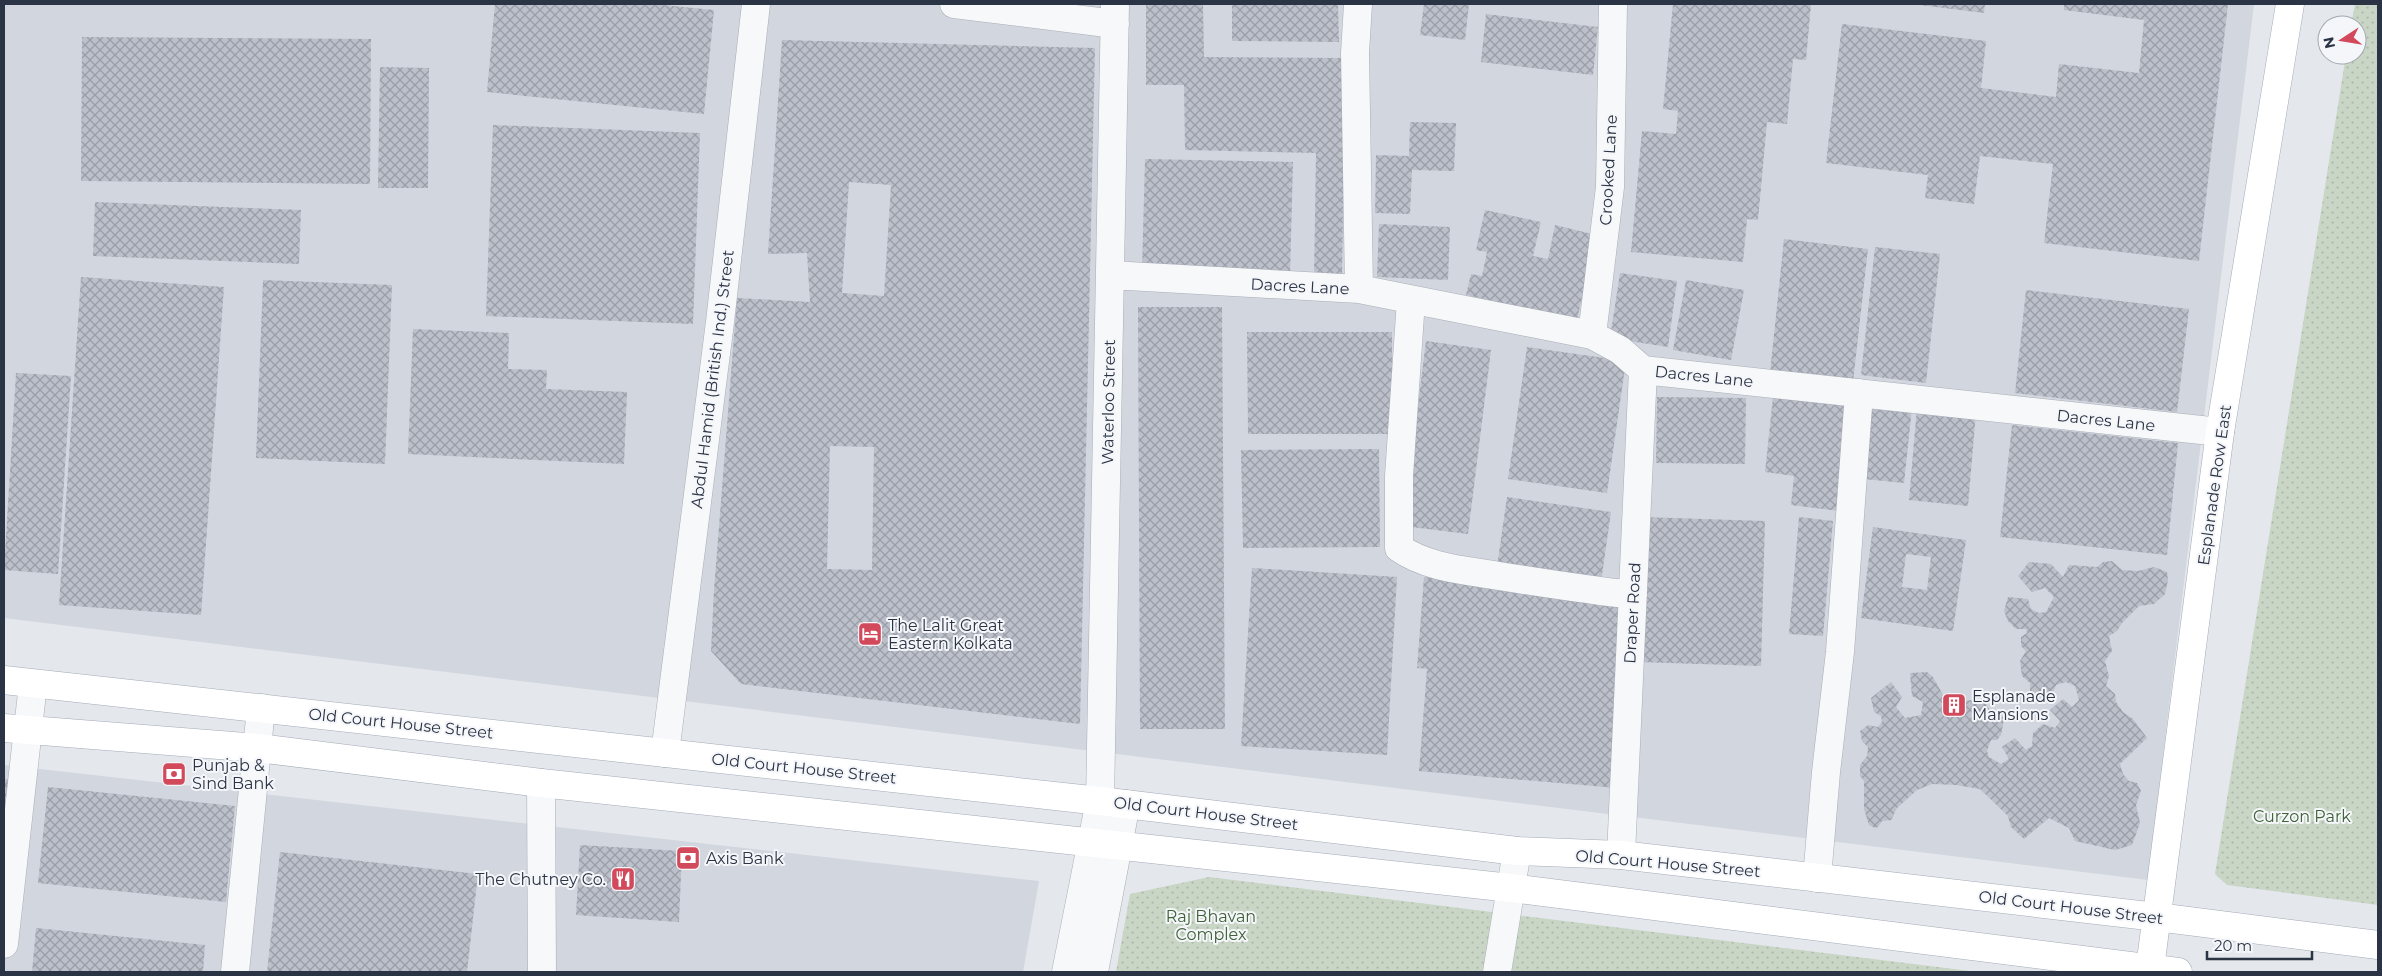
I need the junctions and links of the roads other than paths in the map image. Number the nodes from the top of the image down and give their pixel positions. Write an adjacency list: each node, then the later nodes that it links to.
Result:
1 (756, 4): 20 (street, Abdul Hamid (British Ind.) Street)
2 (954, 4): 6 (street)
3 (1358, 4): 8 (street)
4 (1613, 4): 10 (street, Crooked Lane)
5 (2290, 4): 13 (main road, Esplanade Row East)
6 (1115, 14): 7 (street, Waterloo Street)
7 (1110, 275): 8 (street, Dacres Lane); 22 (street, Waterloo Street)
8 (1359, 289): 9 (street, Dacres Lane)
9 (1411, 300): 10 (street, Dacres Lane); 14 (street)
10 (1592, 335): 11 (street, Dacres Lane)
11 (1643, 370): 12 (street, Dacres Lane); 14 (street, Draper Road)
12 (1859, 393): 13 (street, Dacres Lane); 27 (street)
13 (2220, 432): 29 (main road, Esplanade Row East)
14 (1633, 595): 26 (street, Draper Road)
15 (4, 680): 16 (main road, Old Court House Street)
16 (33, 684): 17 (main road, Old Court House Street); 18 (street)
17 (261, 708): 19 (street); 20 (main road, Old Court House Street)
18 (15, 729): 19 (main road); 30 (street)
19 (258, 748): 21 (main road); 33 (street)
20 (665, 753): 22 (main road, Old Court House Street)
21 (541, 783): 23 (main road); 34 (street)
22 (1113, 802): 23 (street); 24 (street); 25 (main road, Old Court House Street)
23 (1092, 844): 24 (main road); 35 (street)
24 (1118, 847): 28 (main road); 36 (street)
25 (1517, 851): 26 (main road, Old Court House Street); 28 (street)
26 (1621, 855): 27 (main road, Old Court House Street)
27 (1817, 878): 29 (main road, Old Court House Street)
28 (1511, 888): 32 (main road); 37 (street)
29 (2157, 917): 31 (main road, Old Court House Street); 32 (main road, Esplanade Row East)
30 (4, 944)
31 (2378, 945)
32 (2150, 970): 38 (main road)
33 (235, 972)
34 (542, 972)
35 (1066, 972)
36 (1094, 972)
37 (1497, 972)
38 (2178, 972)

